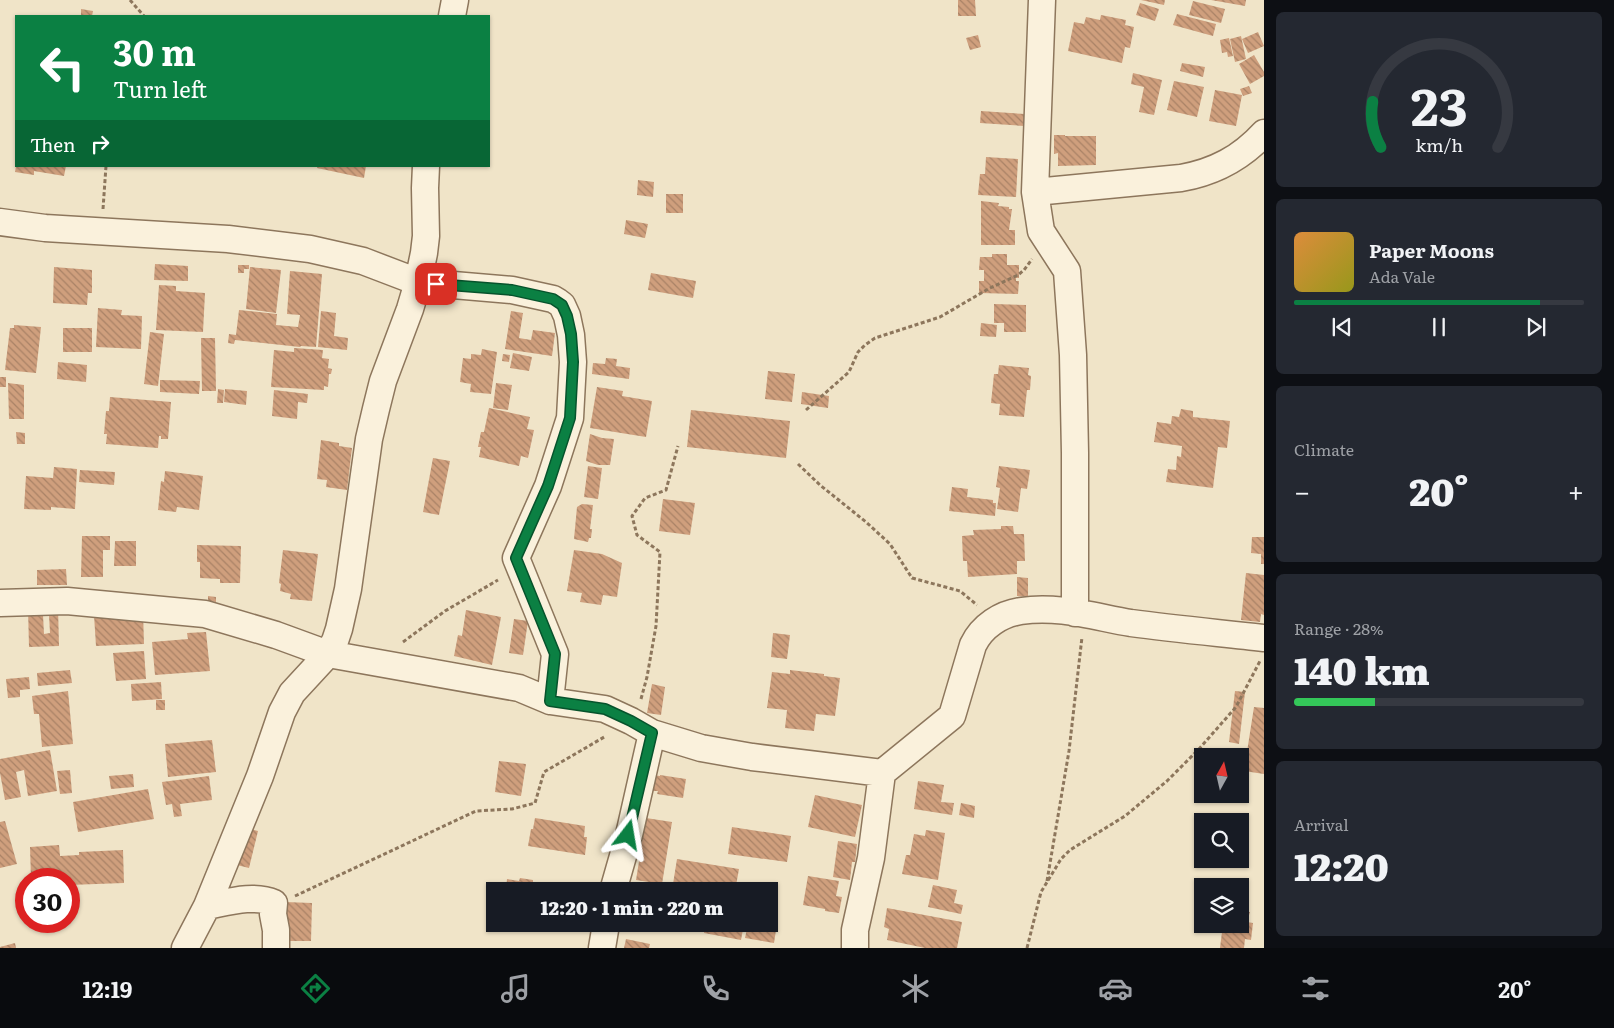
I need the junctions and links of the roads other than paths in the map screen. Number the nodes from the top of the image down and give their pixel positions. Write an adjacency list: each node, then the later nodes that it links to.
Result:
1 (456, 0): 3 (street)
2 (1042, 0): 6 (street)
3 (452, 15)
4 (1264, 133): 6 (street)
5 (426, 167): 8 (street)
6 (1035, 192): 10 (street)
7 (0, 222): 8 (street)
8 (418, 282): 12 (street); 13 (street)
9 (0, 603): 12 (street)
10 (1080, 614): 11 (street); 15 (street)
11 (1264, 638)
12 (328, 654): 13 (street); 17 (street)
13 (550, 701): 14 (street)
14 (642, 727): 15 (street); 16 (street)
15 (882, 773): 22 (street)
16 (615, 882)
17 (207, 906): 19 (street); 20 (street)
18 (605, 932): 21 (street)
19 (185, 948)
20 (276, 948)
21 (602, 948)
22 (855, 948)

